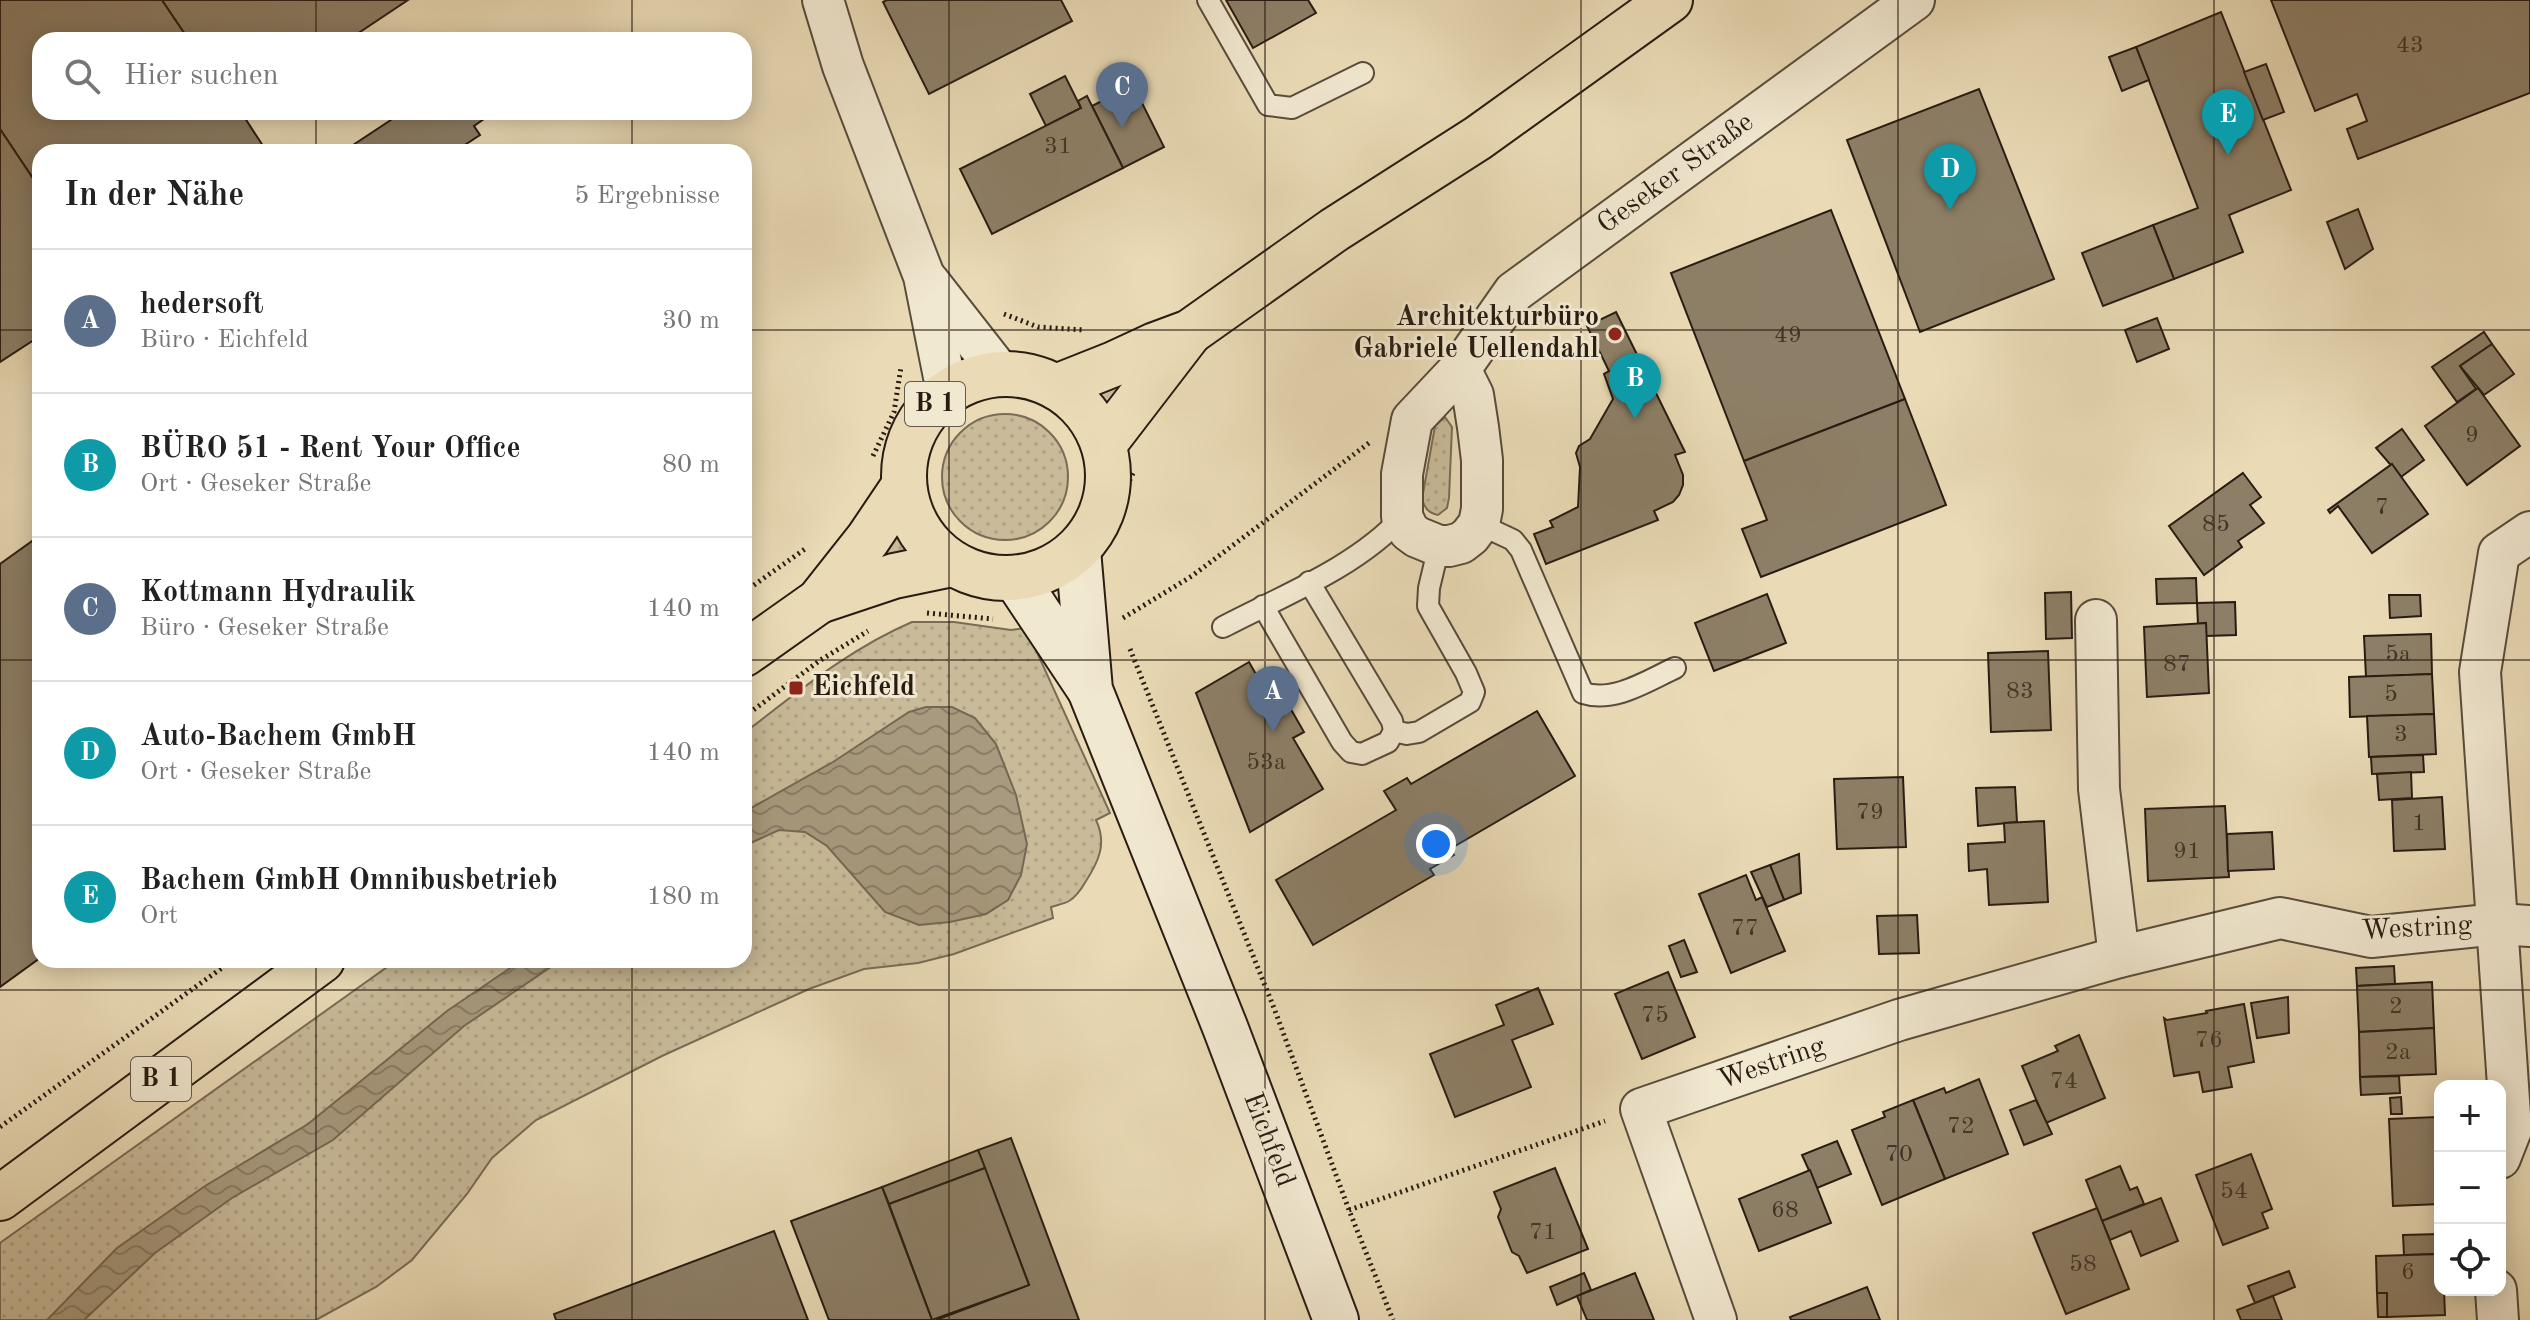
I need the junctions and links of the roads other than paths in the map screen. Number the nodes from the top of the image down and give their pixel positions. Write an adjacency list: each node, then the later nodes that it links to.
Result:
1 (823, 0): 6 (street)
2 (1208, 0): 5 (lane)
3 (1670, 0): 7 (main road)
4 (1914, 0): 8 (street, Geseker Straße)
5 (1363, 73)
6 (924, 276): 9 (street); 11 (street)
7 (1190, 332): 10 (main road); 12 (main road)
8 (1460, 369): 14 (street, Geseker Straße); 15 (street)
9 (1001, 374): 10 (main road, B 1); 11 (main road, B 1)
10 (1056, 387): 12 (main road, B 1)
11 (947, 392): 13 (main road, B 1)
12 (1104, 444): 18 (main road, B 1)
13 (903, 487): 19 (main road, B 1); 22 (main road, B 1)
14 (1402, 517): 17 (street); 21 (lane)
15 (1479, 524): 17 (street); 27 (lane)
16 (2530, 532): 30 (street)
17 (1439, 546): 29 (lane)
18 (1078, 550): 20 (main road, B 1); 28 (main road, Eichfeld)
19 (952, 564): 20 (main road, B 1); 22 (main road, B 1)
20 (1016, 579): 28 (main road)
21 (1309, 582): 23 (lane); 29 (lane)
22 (819, 601): 26 (main road, B 1)
23 (1263, 606): 25 (lane); 29 (lane)
24 (2096, 620): 31 (street)
25 (1223, 627)
26 (752, 648)
27 (1675, 668)
28 (1090, 690): 36 (main road, Eichfeld)
29 (1394, 731)
30 (2514, 925): 31 (street, Westring); 33 (street)
31 (2119, 957): 37 (street, Westring)
32 (311, 968): 34 (main road, B 1)
33 (2502, 1152)
34 (0, 1198)
35 (2496, 1296): 38 (street)
36 (1336, 1320)
37 (1716, 1320)
38 (2498, 1320)

